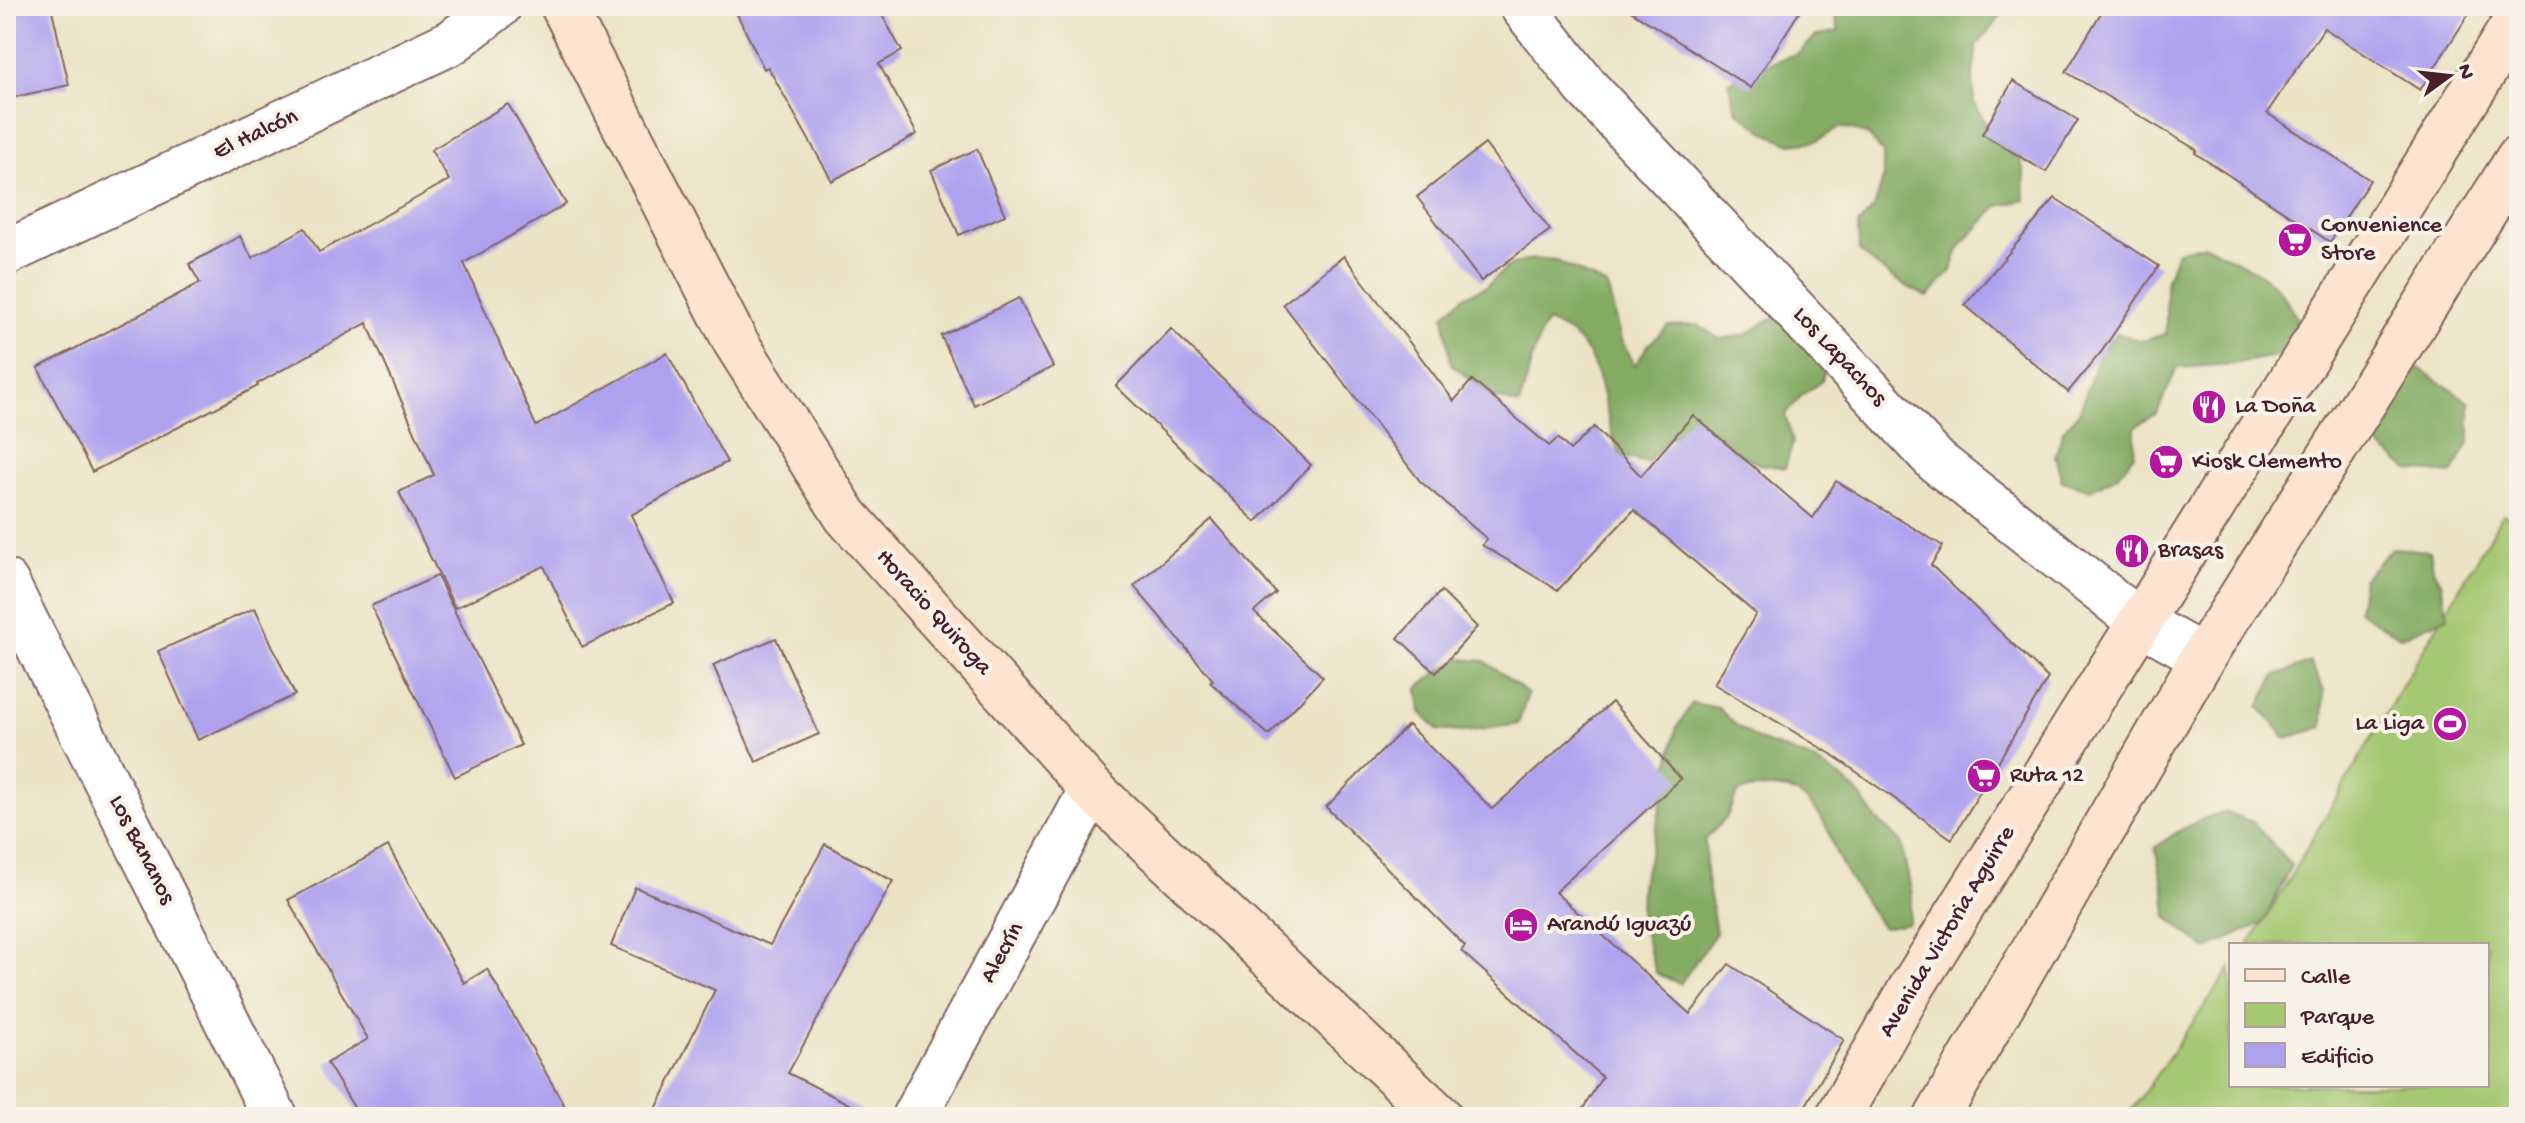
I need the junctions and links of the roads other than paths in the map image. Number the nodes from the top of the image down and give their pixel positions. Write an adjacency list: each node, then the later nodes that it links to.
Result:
1 (499, 6): 6 (street, El Halcón)
2 (563, 6): 10 (main road, Horacio Quiroga)
3 (1522, 6): 8 (street, Los Lapachos)
4 (2519, 16): 8 (main road, Avenida Victoria Aguirre)
5 (2519, 157): 9 (main road)
6 (6, 253)
7 (6, 582): 11 (street, Los Bananos)
8 (2140, 622): 9 (street, Los Lapachos); 14 (main road, Avenida Victoria Aguirre)
9 (2203, 657): 15 (main road)
10 (1092, 789): 12 (street, Alecrín); 13 (main road, Horacio Quiroga)
11 (275, 1117)
12 (914, 1117)
13 (1440, 1117)
14 (1838, 1117)
15 (1937, 1117)

